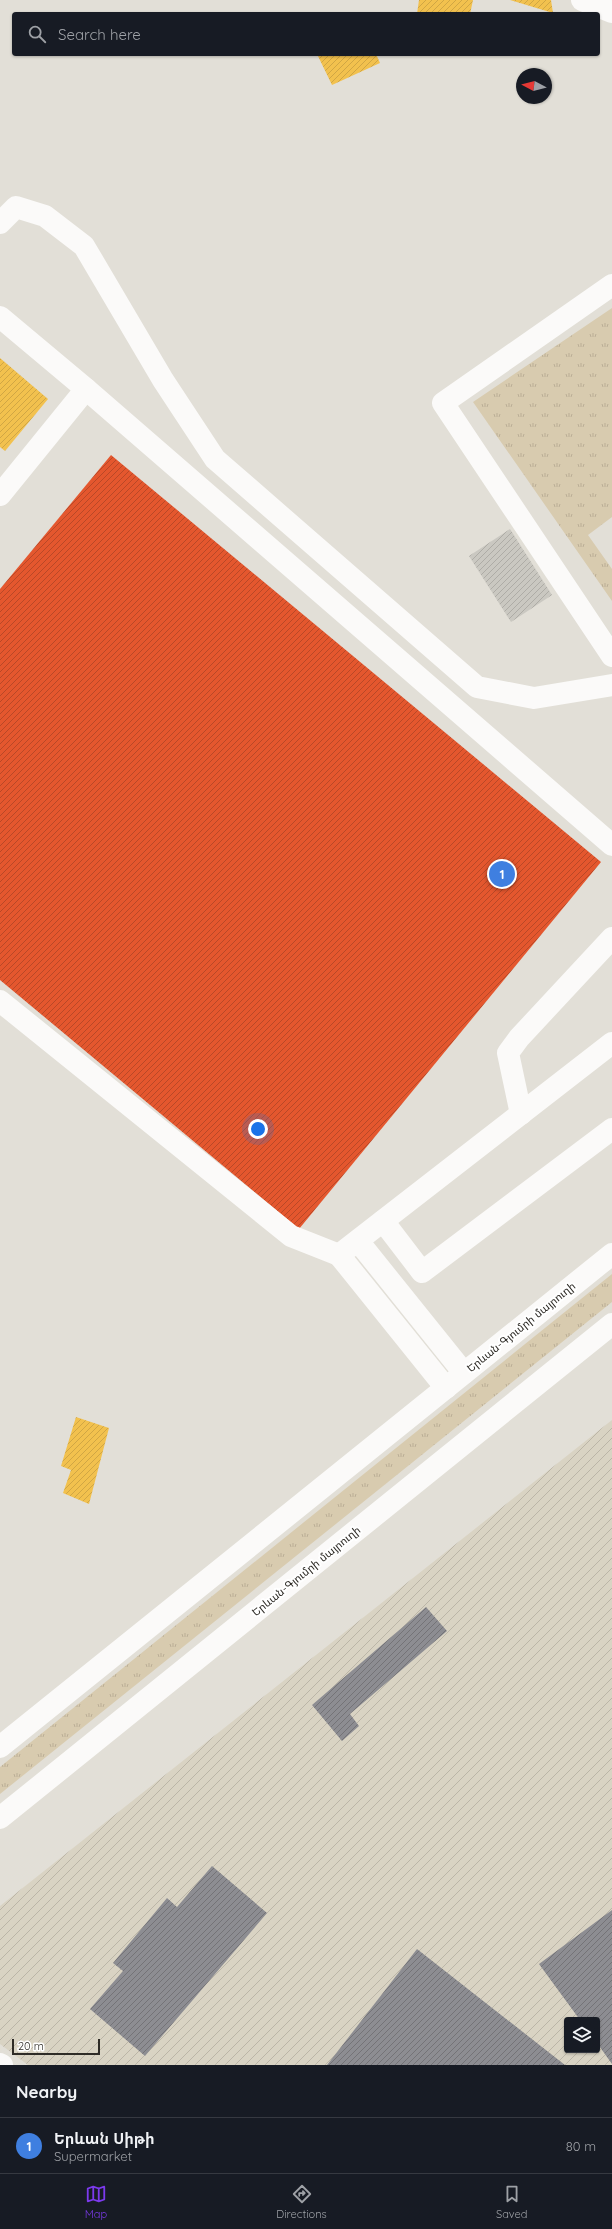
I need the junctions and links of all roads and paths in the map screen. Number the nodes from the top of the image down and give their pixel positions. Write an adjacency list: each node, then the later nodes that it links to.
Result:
1 (582, 0): 2 (main road)
2 (612, 12)
3 (0, 223): 9 (main road)
4 (612, 286): 8 (main road)
5 (0, 318): 6 (main road)
6 (86, 389): 7 (main road); 10 (main road)
7 (0, 495)
8 (612, 656)
9 (612, 685)
10 (612, 845)
11 (612, 938): 14 (main road)
12 (0, 1001): 19 (main road)
13 (612, 1043): 14 (main road)
14 (521, 1114): 16 (main road)
15 (612, 1129): 16 (main road)
16 (382, 1221): 17 (main road)
17 (358, 1241): 19 (main road); 21 (main road)
18 (612, 1254): 21 (main road, Երևան-Գյումրի մայրուղի)
19 (339, 1255): 22 (main road)
20 (612, 1324): 24 (main road, Երևան-Գյումրի մայրուղի)
21 (464, 1373): 22 (main road, Երևան-Գյումրի մայրուղի)
22 (446, 1388): 23 (main road, Երևան-Գյումրի մայրուղի)
23 (0, 1747)
24 (0, 1818)

